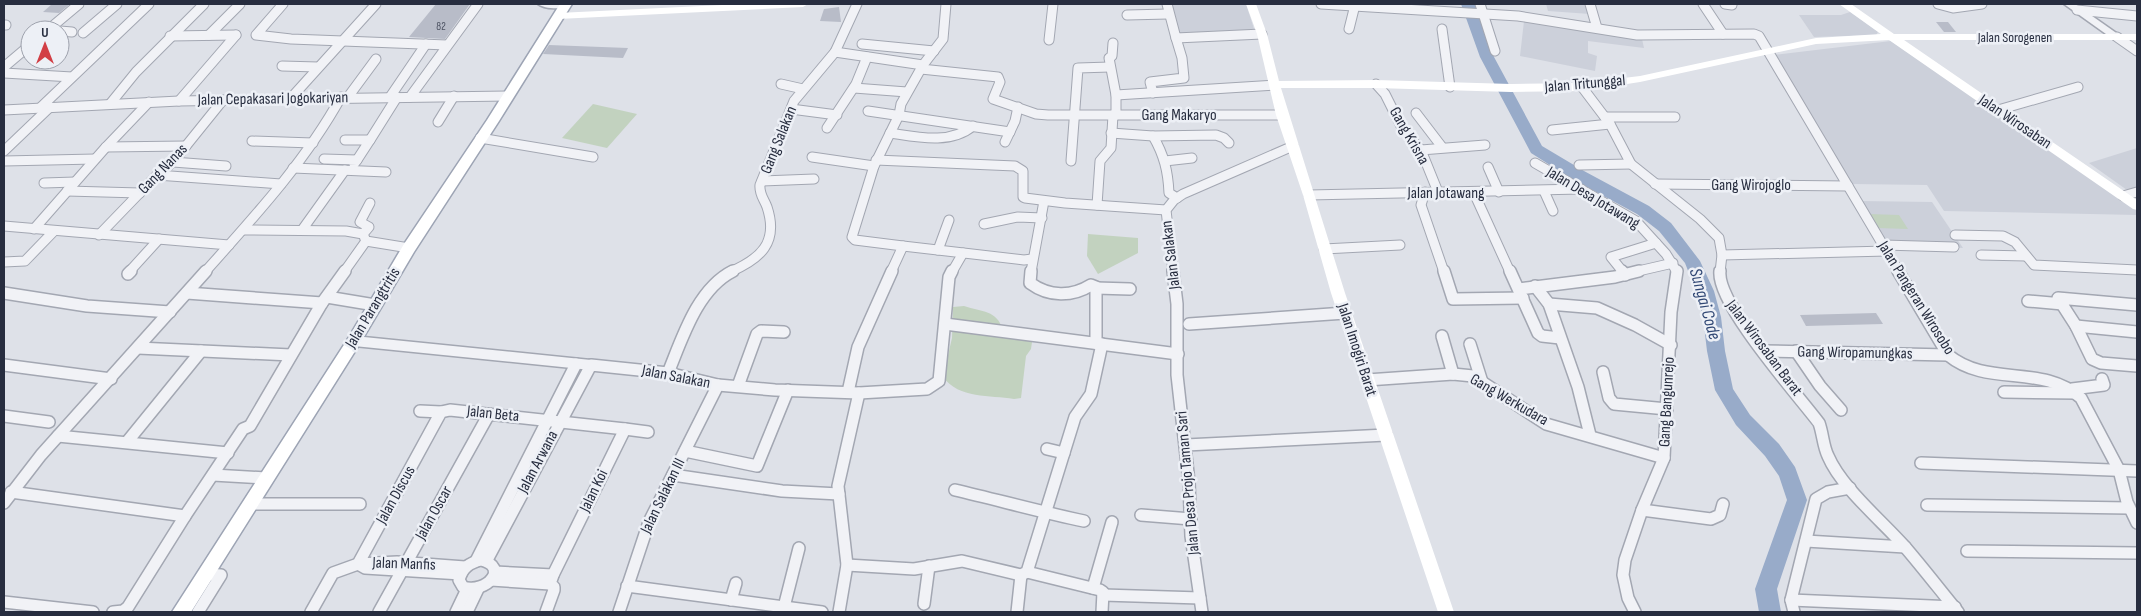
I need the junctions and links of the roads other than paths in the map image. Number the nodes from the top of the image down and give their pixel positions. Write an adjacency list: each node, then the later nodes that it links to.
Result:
1 (78, 4): 30 (street)
2 (117, 4): 34 (street)
3 (149, 4): 63 (street)
4 (204, 4): 38 (street)
5 (240, 4): 37 (street)
6 (283, 4): 44 (street)
7 (376, 4): 44 (street)
8 (478, 4): 48 (street)
9 (543, 4): 25 (street)
10 (803, 4): 25 (main road)
11 (857, 4): 52 (street, Gang Salakan)
12 (946, 4): 49 (street)
13 (1053, 4): 43 (street)
14 (1166, 4): 27 (street)
15 (1251, 4): 35 (main road, Jalan Imogiri Barat)
16 (1321, 4): 22 (street)
17 (1590, 4): 31 (street)
18 (1703, 4): 36 (street)
19 (1844, 4): 39 (main road, Jalan Wirosaban)
20 (1938, 4): 21 (street)
21 (1982, 4)
22 (1355, 5): 23 (street); 32 (street)
23 (1421, 6): 26 (street)
24 (2073, 7): 29 (street); 40 (street)
25 (563, 8): 76 (main road, Jalan Parangtritis)
26 (1480, 10): 31 (street); 50 (street)
27 (1168, 14): 28 (street); 42 (street)
28 (1126, 15)
29 (2137, 16)
30 (60, 20)
31 (1597, 28): 36 (street)
32 (1348, 29)
33 (1442, 29): 67 (street)
34 (82, 33)
35 (1262, 34): 42 (street); 66 (main road, Jalan Imogiri Barat)
36 (1723, 34): 53 (street, Jalan Pangeran Wirosobo)
37 (210, 35): 38 (street); 82 (street)
38 (170, 36): 84 (street)
39 (1892, 37): 40 (main road, Jalan Sorogenen); 53 (main road, Jalan Tritunggal); 90 (main road, Jalan Wirosaban)
40 (2117, 37): 41 (main road, Jalan Sorogenen); 51 (street)
41 (2137, 37)
42 (1176, 38): 73 (street)
43 (1049, 40)
44 (341, 41): 46 (street); 59 (street)
45 (1113, 43): 61 (street)
46 (426, 44): 48 (street); 78 (street)
47 (862, 44): 49 (street)
48 (447, 45): 79 (street)
49 (934, 51): 60 (street)
50 (1495, 51)
51 (2137, 51)
52 (835, 52): 55 (street); 71 (street, Gang Salakan)
53 (1768, 52): 68 (main road, Jalan Tritunggal); 150 (street, Jalan Pangeran Wirosobo)
54 (20, 53): 58 (street)
55 (868, 57): 60 (street); 70 (street)
56 (376, 59): 77 (street)
57 (282, 66): 59 (street)
58 (4, 67)
59 (318, 67): 80 (street)
60 (922, 67): 72 (street); 86 (street, Gang Makaryo)
61 (1110, 67): 74 (street); 93 (street)
62 (4, 73): 63 (street)
63 (72, 77): 87 (street)
64 (781, 84): 71 (street)
65 (1376, 84): 66 (main road, Jalan Tritunggal); 67 (main road, Jalan Tritunggal); 106 (street, Gang Krisna)
66 (1274, 85): 73 (street); 97 (main road, Jalan Imogiri Barat)
67 (1450, 86): 68 (main road, Jalan Tritunggal)
68 (1582, 87): 99 (street, Jalan Wirosaban Barat)
69 (2078, 87): 90 (street)
70 (854, 88): 72 (street); 94 (street)
71 (803, 90): 88 (street, Gang Salakan)
72 (908, 92): 95 (street)
73 (1153, 93): 74 (street)
74 (1116, 95): 96 (street)
75 (454, 96): 76 (street, Jalan Cepakasari Jogokariyan); 79 (street, Jalan Cepakasari Jogokariyan); 100 (street)
76 (507, 96): 110 (main road, Jalan Parangtritis)
77 (344, 97): 78 (street, Jalan Cepakasari Jogokariyan); 80 (street, Jalan Cepakasari Jogokariyan); 115 (street)
78 (393, 97): 79 (street, Jalan Cepakasari Jogokariyan); 112 (street)
79 (410, 97)
80 (292, 98): 81 (street, Jalan Cepakasari Jogokariyan)
81 (223, 100): 82 (street, Jalan Cepakasari Jogokariyan); 118 (street, Gang Nanas)
82 (179, 101): 83 (street, Jalan Cepakasari Jogokariyan)
83 (149, 102): 84 (street, Jalan Cepakasari Jogokariyan); 120 (street)
84 (110, 104): 85 (street, Jalan Cepakasari Jogokariyan)
85 (50, 107): 87 (street, Jalan Cepakasari Jogokariyan); 123 (street)
86 (1018, 107): 93 (street, Gang Makaryo); 105 (street)
87 (40, 108): 89 (street, Jalan Cepakasari Jogokariyan)
88 (791, 109): 94 (street); 145 (street, Gang Salakan)
89 (4, 110)
90 (1998, 110): 162 (main road, Jalan Wirosaban)
91 (868, 111): 95 (street)
92 (1416, 112): 103 (street)
93 (1076, 114): 96 (street, Gang Makaryo); 131 (street)
94 (836, 115): 102 (street)
95 (899, 115): 101 (street); 107 (street)
96 (1114, 115): 97 (street, Gang Makaryo); 108 (street)
97 (1282, 115): 119 (main road, Jalan Imogiri Barat)
98 (1675, 118): 99 (street)
99 (1608, 120): 104 (street); 136 (street, Jalan Wirosaban Barat)
100 (438, 122)
101 (973, 126): 105 (street); 107 (street)
102 (828, 128)
103 (1428, 129): 106 (street); 121 (street)
104 (1552, 130)
105 (1010, 132): 114 (street)
106 (1406, 132): 122 (street, Gang Krisna)
107 (890, 133): 134 (street)
108 (1111, 133): 109 (street); 165 (street)
109 (1153, 136): 116 (street); 132 (street)
110 (480, 138): 125 (street); 186 (main road, Jalan Parangtritis)
111 (345, 140): 112 (street)
112 (370, 140): 129 (street)
113 (252, 141): 115 (street)
114 (1005, 142)
115 (313, 143): 140 (street)
116 (1229, 143)
117 (1485, 145): 121 (street)
118 (186, 146): 120 (street); 133 (street, Gang Nanas)
119 (1293, 146): 160 (main road, Jalan Imogiri Barat); 161 (street, Jalan Salakan)
120 (106, 147): 126 (street)
121 (1442, 147): 122 (street)
122 (1421, 150): 155 (street, Gang Krisna)
123 (4, 151)
124 (812, 156): 134 (street)
125 (592, 157)
126 (96, 158): 130 (street); 146 (street)
127 (1192, 158): 132 (street)
128 (324, 159): 129 (street)
129 (357, 160): 141 (street)
130 (4, 161)
131 (1071, 161)
132 (1165, 161): 161 (street)
133 (173, 162): 138 (street); 143 (street, Gang Nanas)
134 (875, 163): 163 (street); 184 (street)
135 (1535, 163): 151 (street, Jalan Desa Jotawang)
136 (1631, 164): 137 (street); 149 (street, Jalan Wirosaban Barat)
137 (1579, 165)
138 (226, 166)
139 (1488, 167): 156 (street)
140 (293, 168): 141 (street); 148 (street)
141 (348, 170): 142 (street); 175 (street)
142 (386, 172)
143 (157, 175): 148 (street); 158 (street, Gang Nanas)
144 (814, 179): 145 (street)
145 (762, 181): 237 (street, Gang Salakan)
146 (75, 182): 147 (street); 152 (street)
147 (44, 183)
148 (281, 184): 174 (street)
149 (1655, 184): 150 (street, Gang Wirojoglo); 191 (street, Jalan Wirosaban Barat)
150 (1848, 186): 187 (street, Jalan Pangeran Wirosobo)
151 (1582, 189): 153 (street, Jalan Jotawang); 181 (street, Jalan Desa Jotawang)
152 (67, 191): 158 (street); 173 (street)
153 (1544, 191): 156 (street, Jalan Jotawang); 168 (street)
154 (1425, 192): 155 (street, Jalan Jotawang); 160 (street, Jalan Jotawang); 205 (street)
155 (1438, 192): 159 (street, Jalan Jotawang)
156 (1499, 192): 159 (street, Jalan Jotawang)
157 (2137, 192): 162 (street)
158 (140, 193): 177 (street, Gang Nanas)
159 (1474, 193): 205 (street)
160 (1309, 195): 188 (main road, Jalan Imogiri Barat)
161 (1174, 196): 167 (street, Jalan Salakan)
162 (2123, 196): 166 (main road, Jalan Wirosaban)
163 (1044, 201): 165 (street); 169 (street)
164 (370, 203): 179 (street)
165 (1097, 205): 167 (street)
166 (2137, 206)
167 (1161, 209): 229 (street, Jalan Salakan)
168 (1553, 211)
169 (1042, 218): 171 (street); 194 (street)
170 (949, 220): 189 (street)
171 (984, 224)
172 (4, 226): 173 (street)
173 (34, 229): 176 (street)
174 (244, 230): 175 (street); 182 (street)
175 (302, 230): 179 (street)
176 (54, 231): 177 (street); 195 (street)
177 (99, 235): 180 (street)
178 (1955, 235): 193 (street)
179 (364, 238): 186 (street); 206 (street)
180 (159, 239): 182 (street); 198 (street)
181 (1656, 243): 196 (street, Jalan Desa Jotawang); 199 (street)
182 (229, 245): 204 (street)
183 (1400, 245): 188 (street)
184 (903, 246): 189 (street); 247 (street)
185 (1954, 247): 187 (street)
186 (409, 248): 210 (main road, Jalan Parangtritis)
187 (1885, 248): 191 (street); 231 (street, Jalan Pangeran Wirosobo)
188 (1324, 249): 213 (main road, Jalan Imogiri Barat)
189 (938, 250): 190 (street)
190 (963, 253): 194 (street); 214 (street)
191 (1722, 255): 227 (street, Jalan Wirosaban Barat)
192 (1981, 255): 193 (street)
193 (2026, 256): 197 (street)
194 (1032, 259): 201 (street)
195 (4, 262)
196 (1673, 263): 199 (street); 224 (street)
197 (2137, 270)
198 (128, 274)
199 (1625, 275): 200 (street)
200 (1535, 286): 205 (street); 208 (street)
201 (1096, 288): 202 (street); 222 (street)
202 (1130, 289)
203 (4, 293): 212 (street)
204 (186, 293): 206 (street); 212 (street)
205 (1521, 294): 220 (street)
206 (324, 300): 210 (street); 230 (street)
207 (2028, 301): 209 (street)
208 (1549, 304): 220 (street); 224 (street)
209 (2063, 304): 211 (street); 216 (street)
210 (375, 305): 221 (main road, Jalan Parangtritis)
211 (2137, 305)
212 (170, 312): 225 (street)
213 (1345, 313): 215 (street); 241 (main road, Jalan Imogiri Barat)
214 (945, 324): 222 (street); 247 (street, Jalan Salakan)
215 (1189, 324)
216 (2076, 326): 218 (street); 234 (street)
217 (784, 332): 244 (street)
218 (2137, 332)
219 (1442, 336): 238 (street)
220 (1560, 338): 261 (street)
221 (354, 341): 232 (street, Jalan Salakan); 275 (main road, Jalan Parangtritis)
222 (1099, 344): 229 (street); 268 (street)
223 (1470, 344): 242 (street)
224 (1671, 345): 249 (street, Gang Bangunrejo)
225 (138, 348): 226 (street); 239 (street)
226 (201, 351): 230 (street); 263 (street)
227 (1763, 351): 228 (street, Gang Wiropamungkas); 276 (street, Jalan Wirosaban Barat)
228 (1796, 351): 231 (street, Gang Wiropamungkas); 250 (street)
229 (1178, 354): 264 (street, Jalan Desa Projo Taman Sari)
230 (291, 355): 267 (street)
231 (1948, 355): 246 (street, Jalan Pangeran Wirosobo)
232 (576, 364): 233 (street, Jalan Salakan); 255 (street, Jalan Arwana)
233 (591, 365): 237 (street, Jalan Salakan); 256 (street, Jalan Arwana)
234 (2137, 366)
235 (5, 367): 239 (street)
236 (1603, 372): 249 (street)
237 (668, 373): 243 (street, Jalan Salakan)
238 (1452, 374): 241 (street, Gang Werkudara); 242 (street, Gang Werkudara)
239 (111, 379): 262 (street)
240 (2102, 379): 246 (street)
241 (1367, 380): 260 (main road, Jalan Imogiri Barat)
242 (1482, 382): 261 (street, Gang Werkudara)
243 (718, 385): 244 (street, Jalan Salakan); 266 (street, Jalan Salakan III)
244 (738, 386): 245 (street, Jalan Salakan)
245 (788, 390): 247 (street, Jalan Salakan); 266 (street)
246 (2074, 391): 248 (street); 271 (street)
247 (854, 392): 279 (street)
248 (2004, 392)
249 (1667, 409): 269 (street, Gang Bangunrejo)
250 (1840, 410)
251 (420, 411): 252 (street, Jalan Beta)
252 (441, 412): 253 (street, Jalan Beta); 300 (street, Jalan Discus)
253 (489, 414): 255 (street, Jalan Beta); 303 (street, Jalan Oscar)
254 (4, 416): 257 (street)
255 (547, 420): 256 (street, Jalan Beta); 299 (street, Jalan Arwana)
256 (560, 421): 258 (street); 299 (street, Jalan Arwana)
257 (49, 422)
258 (625, 429): 259 (street); 308 (street, Jalan Koi)
259 (648, 432)
260 (1386, 435): 264 (street); 335 (main road, Jalan Imogiri Barat)
261 (1590, 435): 269 (street, Gang Werkudara)
262 (58, 436): 263 (street); 278 (street)
263 (128, 442): 267 (street)
264 (1186, 445): 290 (street, Jalan Desa Projo Taman Sari)
265 (1047, 449): 268 (street)
266 (685, 451): 274 (street, Jalan Salakan III)
267 (228, 453): 273 (street)
268 (1064, 453): 287 (street)
269 (1664, 458): 286 (street, Gang Bangunrejo)
270 (1921, 463): 271 (street)
271 (2119, 470): 272 (street); 285 (street)
272 (2137, 471)
273 (213, 475): 275 (street); 289 (street)
274 (672, 475): 279 (street); 310 (street, Jalan Salakan III)
275 (266, 478): 281 (main road, Jalan Parangtritis)
276 (1850, 488): 294 (street); 295 (street, Jalan Wirosaban Barat)
277 (955, 490): 287 (street)
278 (11, 492): 280 (street); 289 (street)
279 (839, 494): 301 (street)
280 (4, 503)
281 (249, 504): 282 (street); 305 (main road, Jalan Parangtritis)
282 (360, 504)
283 (1724, 504): 286 (street)
284 (1927, 505): 285 (street)
285 (2131, 505): 293 (street)
286 (1642, 510): 336 (street, Gang Bangunrejo)
287 (1044, 513): 291 (street); 306 (street)
288 (1141, 515): 290 (street)
289 (185, 516): 321 (street)
290 (1190, 519): 313 (street, Jalan Desa Projo Taman Sari)
291 (1084, 521)
292 (1112, 522): 312 (street)
293 (2137, 523)
294 (1806, 541): 295 (street); 317 (street)
295 (1905, 547): 319 (street, Jalan Wirosaban Barat)
296 (799, 548): 318 (street)
297 (1967, 551): 298 (street)
298 (2137, 553)
299 (481, 560): 304 (street); 307 (street)
300 (358, 564): 303 (street, Jalan Manfis); 324 (street, Jalan Manfis)
301 (847, 565): 302 (street); 331 (street)
302 (929, 566): 306 (street); 316 (street)
303 (404, 567): 304 (street, Jalan Manfis); 325 (street, Jalan Oscar)
304 (463, 570): 311 (street)
305 (205, 574): 322 (main road, Jalan Parangtritis); 323 (street)
306 (1024, 574): 312 (street); 332 (street)
307 (493, 576): 308 (street); 311 (street)
308 (552, 579): 328 (street, Jalan Koi)
309 (736, 583): 314 (street)
310 (627, 586): 314 (street); 329 (street, Jalan Salakan III)
311 (472, 589): 326 (street); 327 (street)
312 (1098, 591): 313 (street); 333 (street)
313 (1200, 598): 334 (street, Jalan Desa Projo Taman Sari)
314 (731, 600): 318 (street)
315 (4, 602): 320 (street)
316 (924, 604)
317 (1793, 606): 319 (street)
318 (784, 607): 330 (street)
319 (1956, 610)
320 (94, 612)
321 (113, 612)
322 (181, 612)
323 (198, 612)
324 (311, 612)
325 (379, 612)
326 (456, 612)
327 (468, 612)
328 (546, 612)
329 (619, 612)
330 (822, 612)
331 (839, 612)
332 (1017, 612)
333 (1102, 612)
334 (1202, 612)
335 (1446, 612)
336 (1635, 612)

